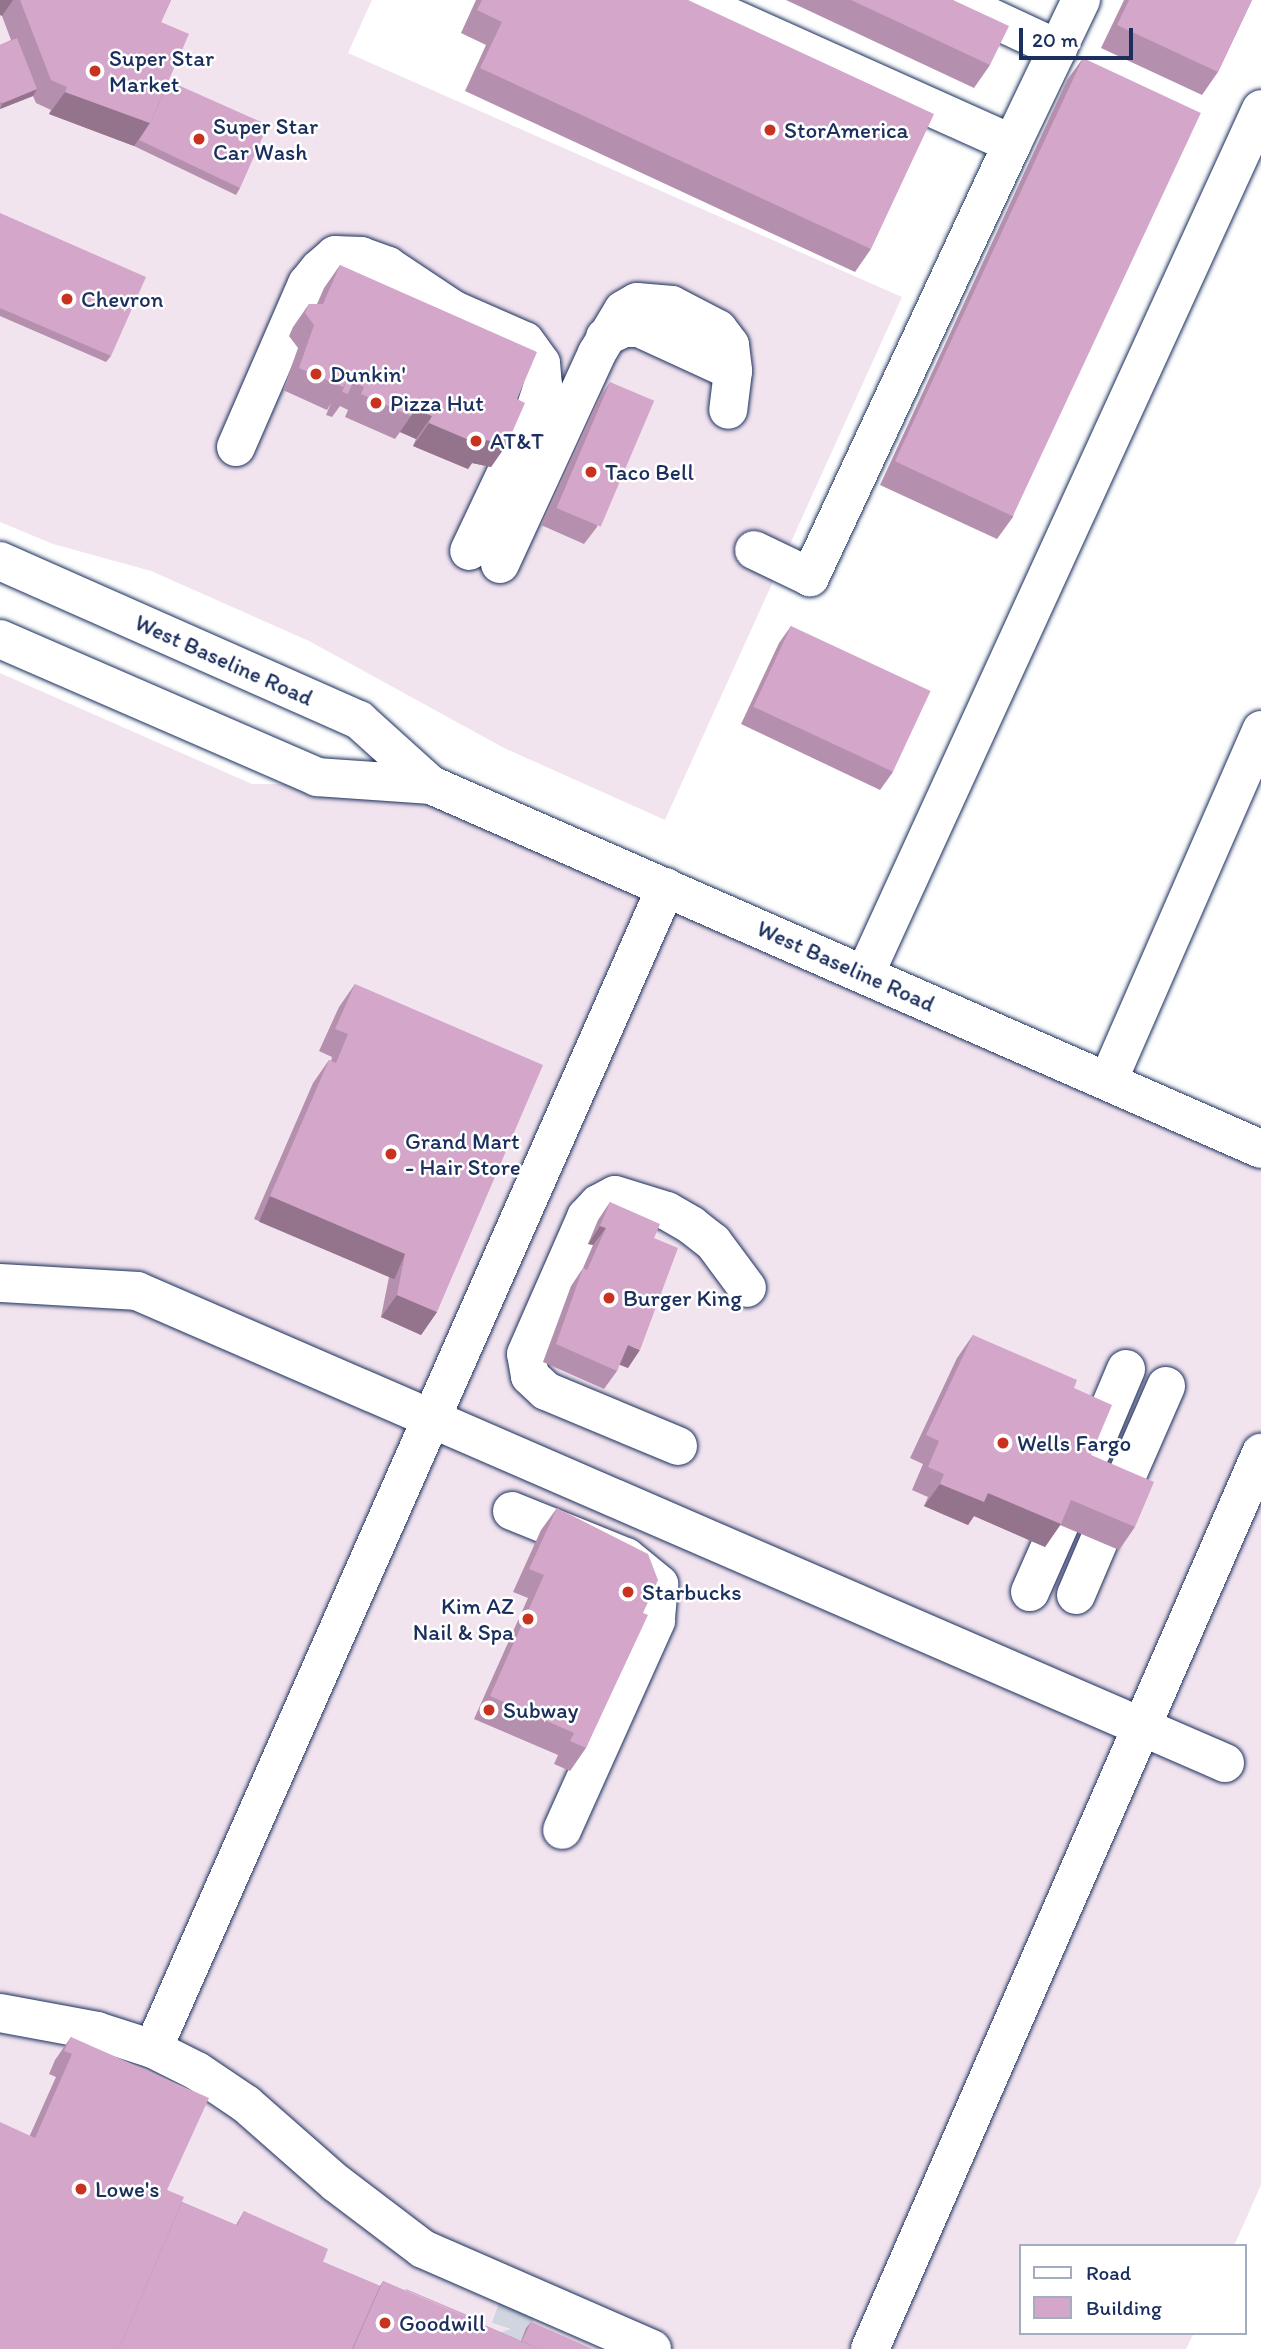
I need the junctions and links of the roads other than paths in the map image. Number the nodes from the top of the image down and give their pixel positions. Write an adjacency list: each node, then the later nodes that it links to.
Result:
1 (692, 0): 6 (main road)
2 (953, 0): 4 (main road)
3 (1081, 0): 4 (main road)
4 (1058, 49): 6 (main road)
5 (1261, 108): 15 (main road)
6 (1012, 144): 9 (main road)
7 (728, 410): 8 (main road)
8 (236, 447)
9 (754, 550)
10 (0, 561): 13 (main road, West Baseline Road)
11 (0, 639): 13 (main road, West Baseline Road)
12 (1261, 730): 16 (main road)
13 (431, 785): 14 (main road, West Baseline Road)
14 (666, 887): 15 (main road, West Baseline Road); 21 (main road)
15 (865, 974): 16 (main road, West Baseline Road)
16 (1108, 1081): 17 (main road, West Baseline Road)
17 (1261, 1149)
18 (0, 1283): 21 (main road)
19 (747, 1288): 22 (main road)
20 (1146, 1378): 24 (main road)
21 (434, 1417): 28 (main road); 32 (main road)
22 (678, 1446)
23 (1261, 1453): 28 (main road)
24 (1099, 1488)
25 (513, 1511): 30 (main road)
26 (1079, 1533): 27 (main road)
27 (1053, 1595)
28 (1142, 1727): 29 (main road); 34 (main road)
29 (1225, 1763)
30 (562, 1830)
31 (0, 2014): 32 (main road)
32 (153, 2049): 33 (main road)
33 (652, 2349)
34 (870, 2349)

